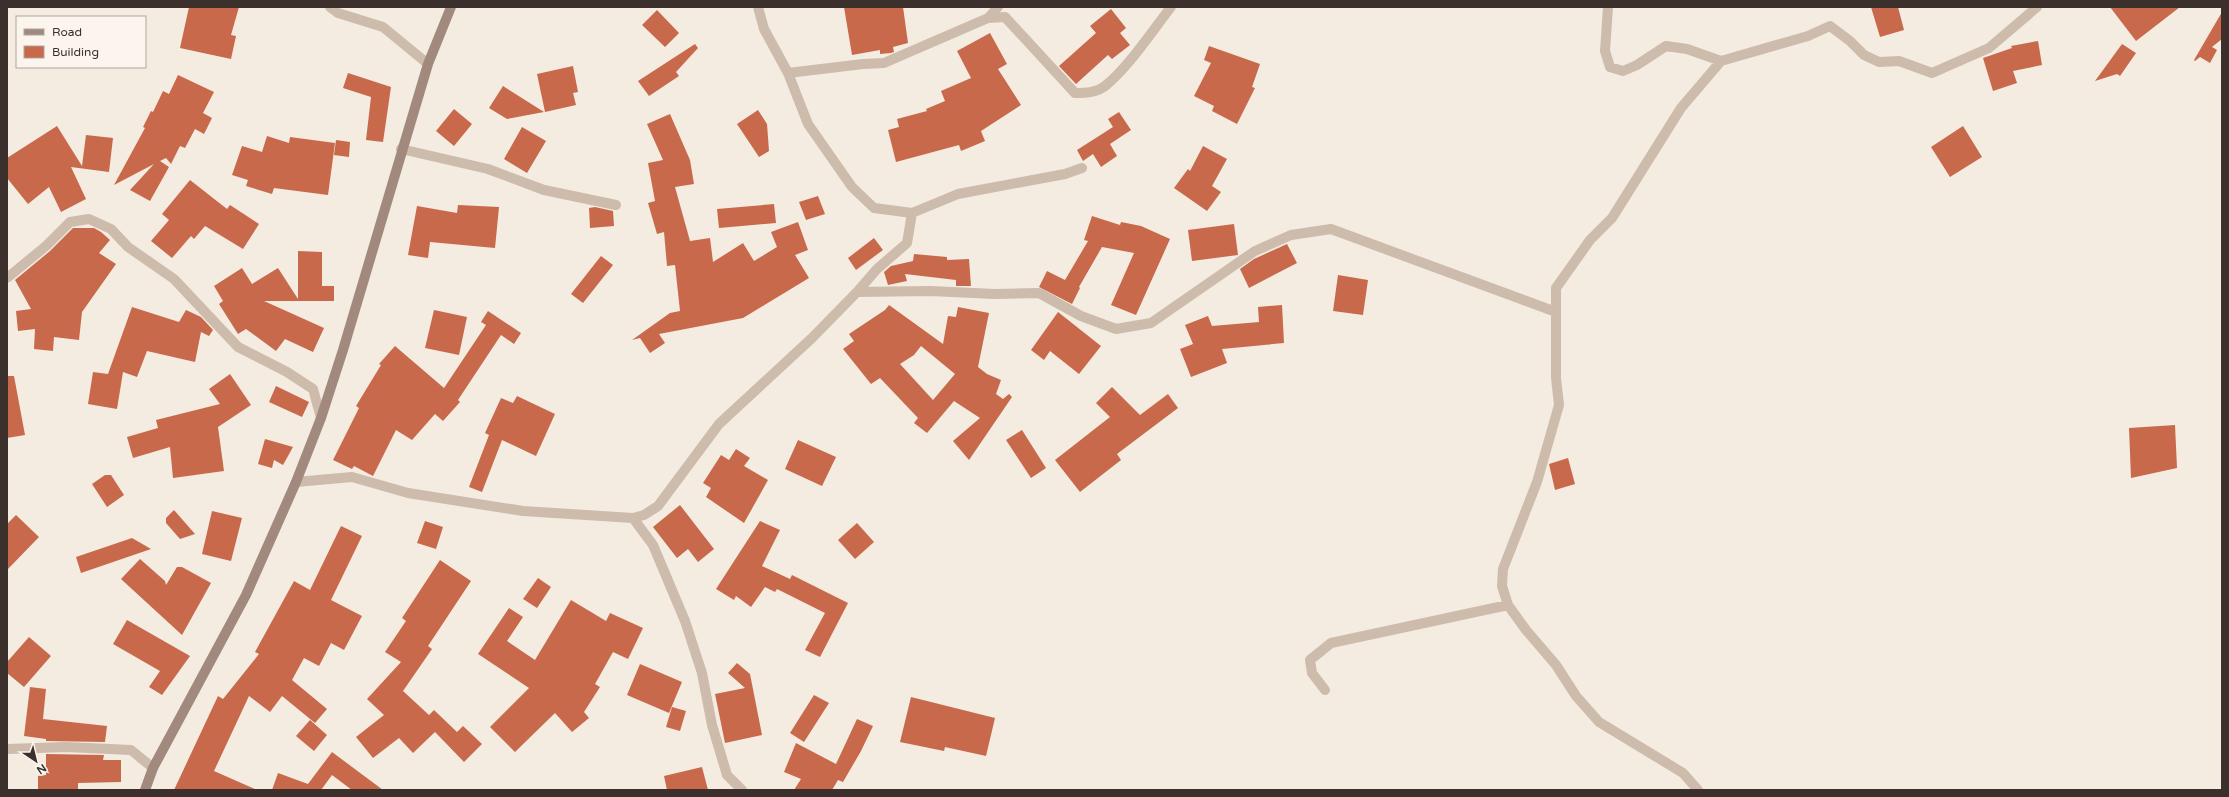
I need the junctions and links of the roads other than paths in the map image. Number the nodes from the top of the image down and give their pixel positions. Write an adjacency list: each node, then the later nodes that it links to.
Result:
1 (330, 7): 10 (street)
2 (451, 7): 10 (main road)
3 (758, 7): 11 (street)
4 (998, 7): 8 (street)
5 (1170, 7): 8 (street)
6 (1608, 7): 9 (street)
7 (2037, 7): 9 (street)
8 (988, 18): 11 (street)
9 (1721, 62): 18 (street)
10 (428, 64): 12 (main road)
11 (788, 73): 15 (street)
12 (401, 149): 14 (street); 19 (main road)
13 (1082, 168): 15 (street)
14 (616, 205)
15 (912, 213): 17 (street)
16 (7, 278): 19 (street)
17 (857, 292): 18 (street); 21 (street)
18 (1556, 312): 22 (street)
19 (321, 418): 20 (main road)
20 (296, 482): 21 (street); 25 (main road)
21 (633, 518): 27 (street)
22 (1508, 605): 23 (street); 28 (street)
23 (1325, 690)
24 (7, 749): 25 (street)
25 (153, 768): 26 (main road)
26 (145, 790)
27 (742, 790)
28 (1698, 790)

